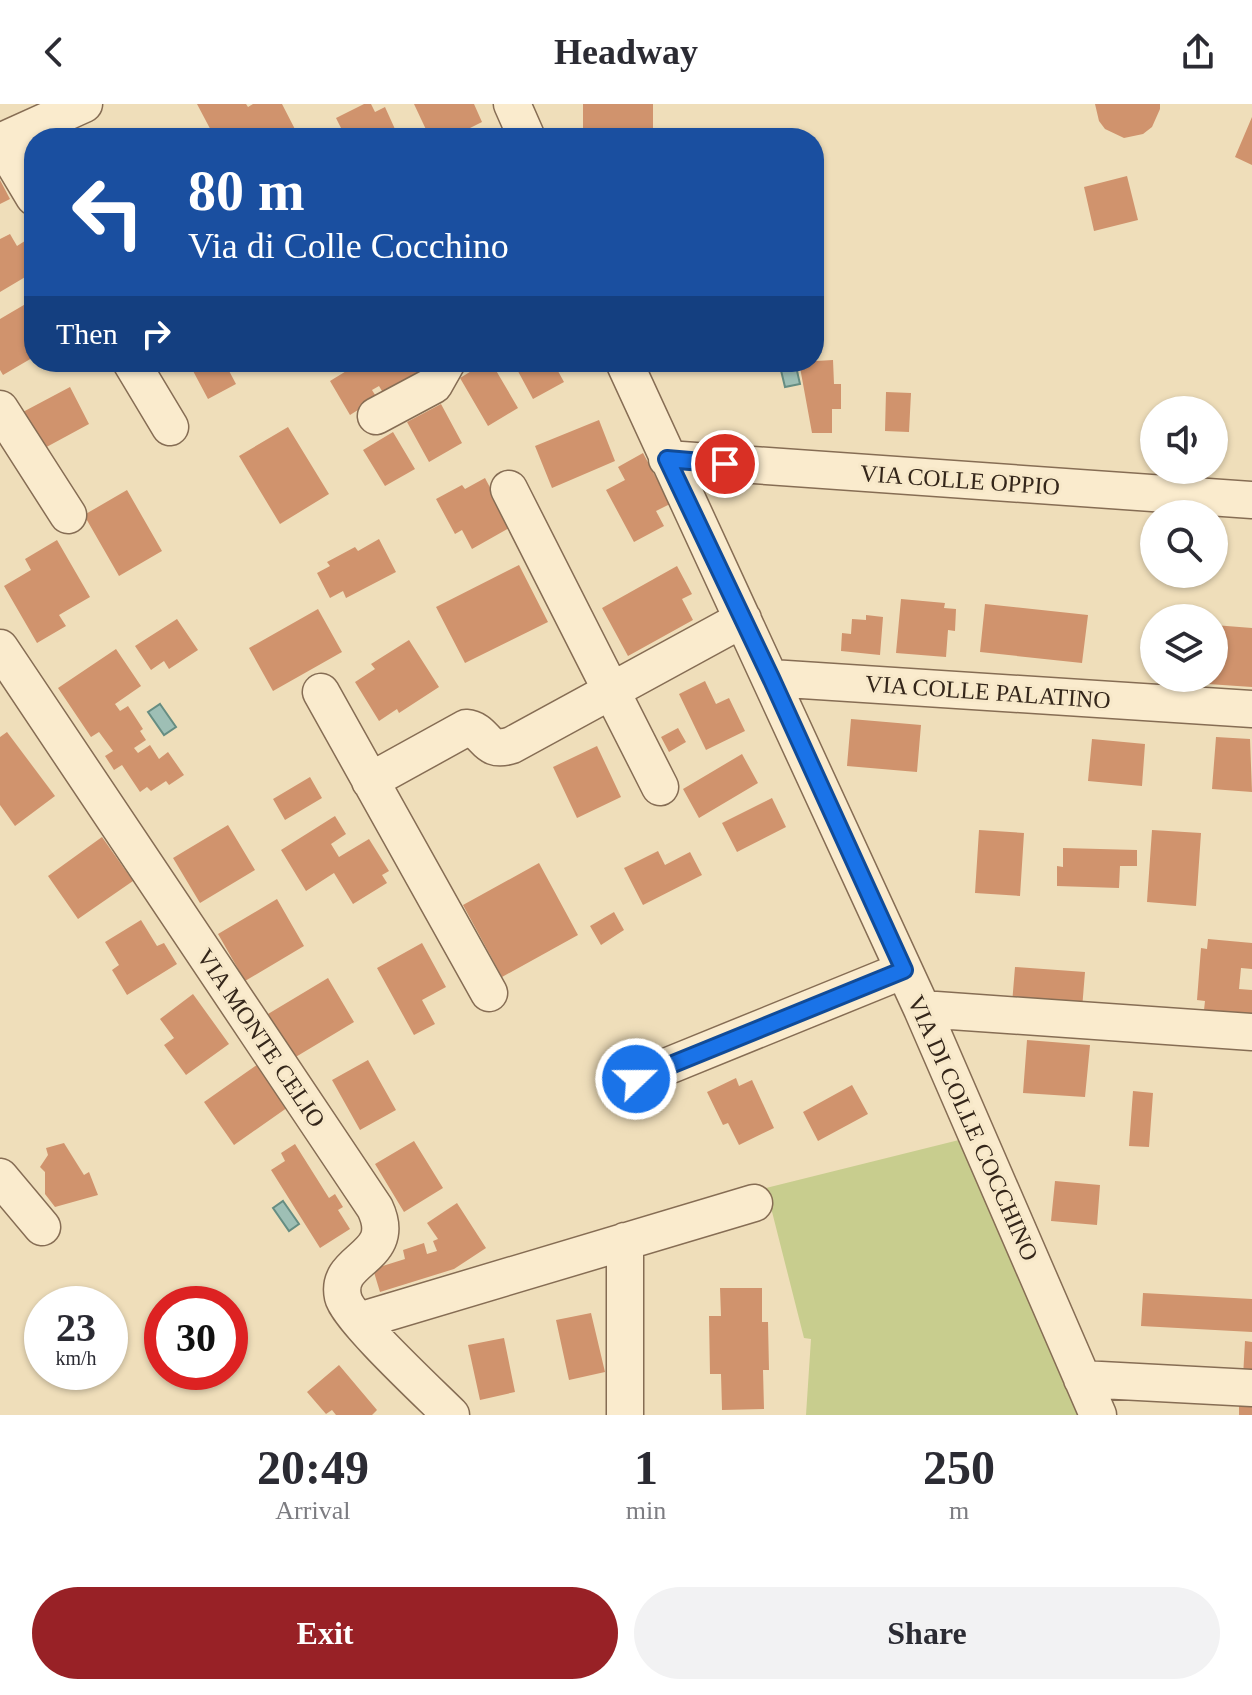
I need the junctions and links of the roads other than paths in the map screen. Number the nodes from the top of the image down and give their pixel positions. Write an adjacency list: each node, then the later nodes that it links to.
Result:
1 (84, 104): 2 (street)
2 (32, 128)
3 (24, 131): 4 (street)
4 (1, 142): 5 (street)
5 (24, 180)
6 (137, 372): 11 (street)
7 (441, 372): 10 (street)
8 (628, 372): 12 (street, VIA DI COLLE COCCHINO)
9 (0, 409): 15 (street)
10 (376, 416)
11 (170, 427)
12 (667, 459): 14 (street, VIA COLLE OPPIO); 16 (street, VIA DI COLLE COCCHINO)
13 (509, 489): 20 (street)
14 (1252, 500)
15 (68, 515)
16 (743, 619): 18 (street, VIA DI COLLE COCCHINO); 20 (street)
17 (0, 648): 33 (street, VIA MONTE CELIO)
18 (771, 678): 21 (street, VIA COLLE PALATINO); 24 (street, VIA DI COLLE COCCHINO)
19 (321, 692): 22 (street)
20 (611, 692): 22 (street); 23 (street)
21 (1252, 709)
22 (370, 781): 25 (street)
23 (660, 787)
24 (904, 970): 26 (street, VIA DI COLLE COCCHINO); 28 (street)
25 (489, 993)
26 (922, 1009): 27 (street); 34 (street, VIA DI COLLE COCCHINO)
27 (1252, 1032)
28 (636, 1079)
29 (0, 1177): 31 (street)
30 (754, 1203): 32 (street)
31 (42, 1227)
32 (625, 1241): 33 (street); 37 (street)
33 (359, 1321): 36 (street, VIA MONTE CELIO)
34 (1082, 1379): 35 (street); 38 (street, VIA DI COLLE COCCHINO)
35 (1252, 1388)
36 (451, 1415)
37 (625, 1415)
38 (1098, 1415)

